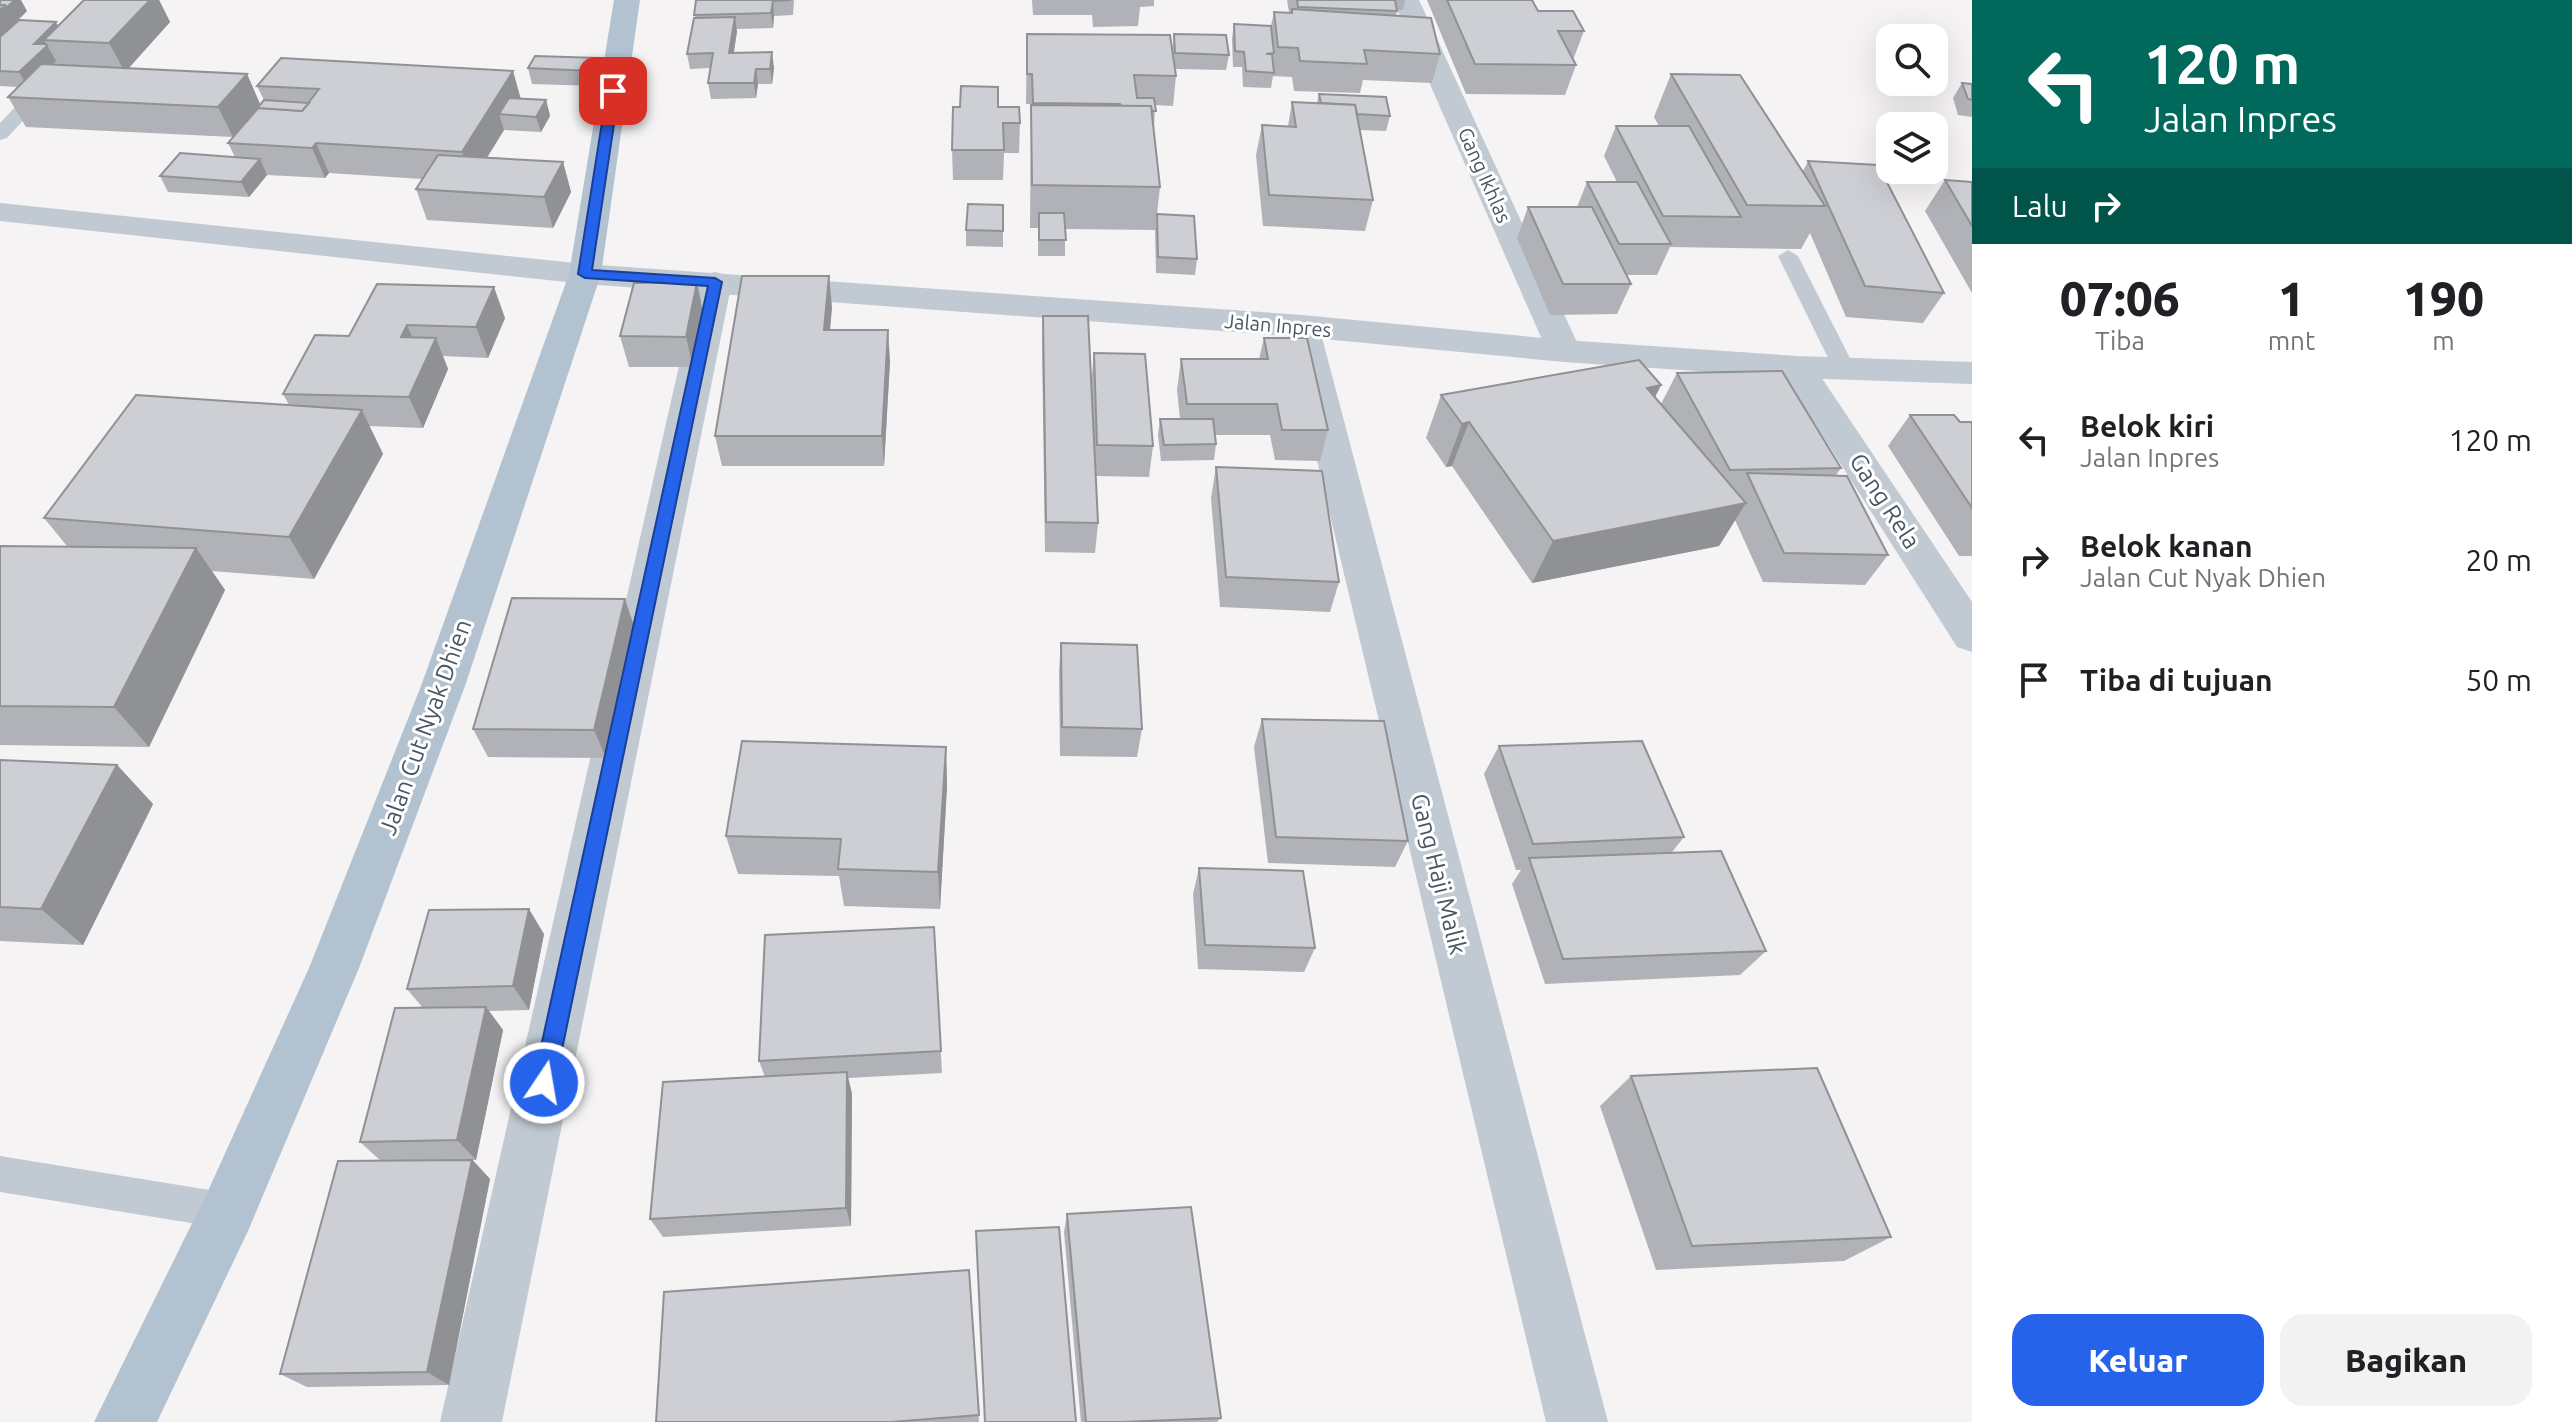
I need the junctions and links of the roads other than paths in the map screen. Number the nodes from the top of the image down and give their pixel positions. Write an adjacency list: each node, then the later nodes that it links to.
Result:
1 (627, 0): 7 (main road, Jalan Cut Nyak Dhien)
2 (1406, 0): 10 (street, Gang Ikhlas)
3 (46, 85): 4 (lane)
4 (0, 134)
5 (0, 212): 7 (street, Jalan Inpres)
6 (1788, 256): 12 (lane)
7 (585, 274): 8 (street, Jalan Inpres); 16 (main road, Jalan Cut Nyak Dhien)
8 (715, 282): 9 (street, Jalan Inpres); 18 (street)
9 (1302, 326): 10 (street, Jalan Inpres); 19 (street, Gang Haji Malik)
10 (1564, 351): 11 (street, Jalan Inpres)
11 (1797, 367): 12 (street, Jalan Inpres); 14 (street, Gang Rela)
12 (1844, 368): 13 (street, Jalan Inpres)
13 (1972, 373)
14 (1972, 636)
15 (0, 1174): 16 (lane)
16 (228, 1211): 17 (main road, Jalan Cut Nyak Dhien)
17 (125, 1422)
18 (471, 1422)
19 (1577, 1422)

